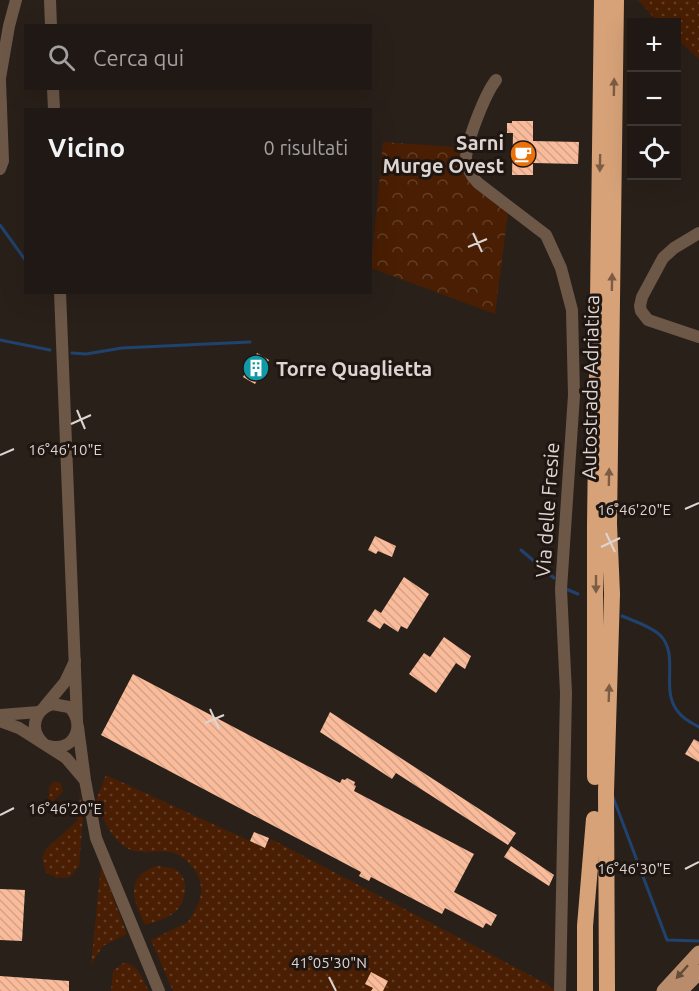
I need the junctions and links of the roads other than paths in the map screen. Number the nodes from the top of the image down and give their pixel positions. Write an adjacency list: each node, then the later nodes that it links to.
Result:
1 (16, 0): 6 (street)
2 (50, 0): 5 (street)
3 (602, 0): 22 (highway, Autostrada Adriatica, one-way to 22)
4 (616, 0): 21 (highway, Autostrada Adriatica, one-way to 4)
5 (51, 24)
6 (0, 79): 10 (street)
7 (496, 80): 28 (street, Via delle Fresie)
8 (53, 90): 9 (street)
9 (54, 108)
10 (0, 169)
11 (699, 233): 13 (street)
12 (60, 294): 14 (street)
13 (699, 337)
14 (76, 657): 15 (street); 18 (street)
15 (42, 709): 16 (street); 18 (street); 19 (street)
16 (0, 715)
17 (0, 721): 19 (street)
18 (78, 723): 19 (street); 20 (street)
19 (45, 744): 20 (street)
20 (85, 780): 24 (street)
21 (608, 793): 31 (highway); 32 (highway)
22 (594, 819): 29 (highway); 30 (highway, Autostrada Adriatica)
23 (699, 953): 33 (main road, one-way to 33)
24 (144, 954): 26 (street); 27 (street)
25 (699, 972): 34 (main road)
26 (159, 991)
27 (166, 991)
28 (560, 991)
29 (585, 991)
30 (598, 991)
31 (607, 991)
32 (616, 991)
33 (664, 991)
34 (680, 991)

